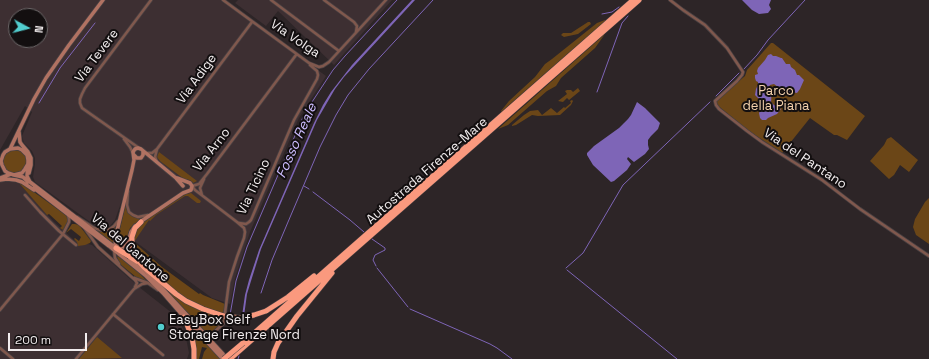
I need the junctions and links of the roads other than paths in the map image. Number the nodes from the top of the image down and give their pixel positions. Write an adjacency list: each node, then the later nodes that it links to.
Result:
1 (103, 0): 17 (main road)
2 (151, 0): 19 (street, Via Tevere)
3 (223, 0): 10 (street, Via Volga)
4 (271, 0): 14 (street)
5 (324, 0): 11 (street)
6 (385, 0): 12 (street, Via Volga)
7 (633, 0): 53 (highway, Autostrada Firenze-Mare)
8 (639, 0): 53 (highway, Autostrada Firenze-Mare)
9 (670, 0): 58 (street, Via del Pantano)
10 (252, 22): 15 (street, Via Volga); 22 (street, Via Adige)
11 (354, 22): 12 (street); 13 (street)
12 (366, 22): 13 (street, Via Volga)
13 (355, 34): 14 (street, Via Volga)
14 (339, 51): 16 (street, Via Volga)
15 (296, 55): 16 (street, Via Volga); 33 (street, Via Arno)
16 (308, 63): 50 (street, Via Ticino)
17 (19, 131): 18 (main road); 38 (main road)
18 (17, 135): 20 (main road); 21 (main road)
19 (119, 135): 23 (street, Via Tevere); 24 (street, Via Tevere)
20 (18, 148): 21 (main road); 27 (main road)
21 (10, 149): 26 (main road)
22 (157, 149): 23 (street); 30 (street)
23 (142, 150): 24 (main road); 25 (main road); 28 (main road)
24 (134, 154): 25 (main road, Via Tevere); 37 (main road)
25 (141, 157): 28 (main road, Via Tevere)
26 (1, 158): 29 (main road)
27 (28, 162): 32 (main road); 38 (main road)
28 (156, 162): 30 (main road)
29 (1, 165): 31 (main road); 32 (main road)
30 (161, 165): 34 (main road)
31 (0, 171)
32 (13, 174): 35 (main road); 43 (main road, Via del Cantone)
33 (207, 174): 40 (street, Via Arno); 44 (street)
34 (176, 178): 36 (main road); 39 (main road)
35 (0, 179): 43 (main road)
36 (187, 182): 39 (main road); 40 (main road)
37 (129, 184): 46 (main road); 47 (street)
38 (34, 185): 48 (main road, Via del Cantone)
39 (183, 186): 41 (main road)
40 (192, 186): 41 (main road, Via Arno); 44 (street)
41 (187, 191): 47 (main road, Via Arno)
42 (25, 195): 54 (street)
43 (44, 196): 45 (main road, Via del Cantone)
44 (203, 196): 50 (street)
45 (67, 213): 51 (main road, Via del Cantone); 52 (street)
46 (122, 213): 48 (street); 57 (main road)
47 (154, 213): 49 (main road, Via Arno)
48 (72, 214): 57 (main road, Via del Cantone)
49 (141, 222): 57 (main road, Via Arno); 60 (highway)
50 (237, 222): 67 (street, Via Ticino)
51 (81, 224): 52 (street); 56 (main road, Via del Cantone); 59 (street, Via del Cantone)
52 (67, 227): 54 (street)
53 (371, 233): 67 (highway, bridge); 70 (highway, Autostrada Firenze-Mare); 78 (highway)
54 (63, 234): 55 (street); 65 (street)
55 (76, 245)
56 (109, 246): 57 (main road, Via Arno)
57 (115, 248): 59 (street, Via del Cantone); 60 (highway); 64 (main road, Via del Cantone); 69 (main road, Via del Cantone)
58 (929, 256)
59 (120, 266): 61 (street, Via del Cantone)
60 (144, 267): 67 (highway)
61 (130, 275): 62 (street, Via del Cantone); 63 (street, Via del Cantone)
62 (148, 283): 63 (street); 64 (street, Via del Cantone)
63 (134, 289): 66 (street)
64 (164, 294): 68 (main road, Via del Cantone)
65 (0, 310)
66 (113, 314): 72 (street); 75 (street)
67 (225, 316): 69 (street)
68 (184, 317): 73 (main road, Via del Cantone); 76 (highway)
69 (211, 342): 73 (main road, Via del Cantone)
70 (242, 346): 73 (highway, Autostrada Firenze-Mare, bridge); 77 (highway, Autostrada Firenze-Mare)
71 (0, 348): 74 (street)
72 (163, 355)
73 (223, 357)
74 (13, 359)
75 (76, 359)
76 (194, 359)
77 (230, 359)
78 (273, 359)

